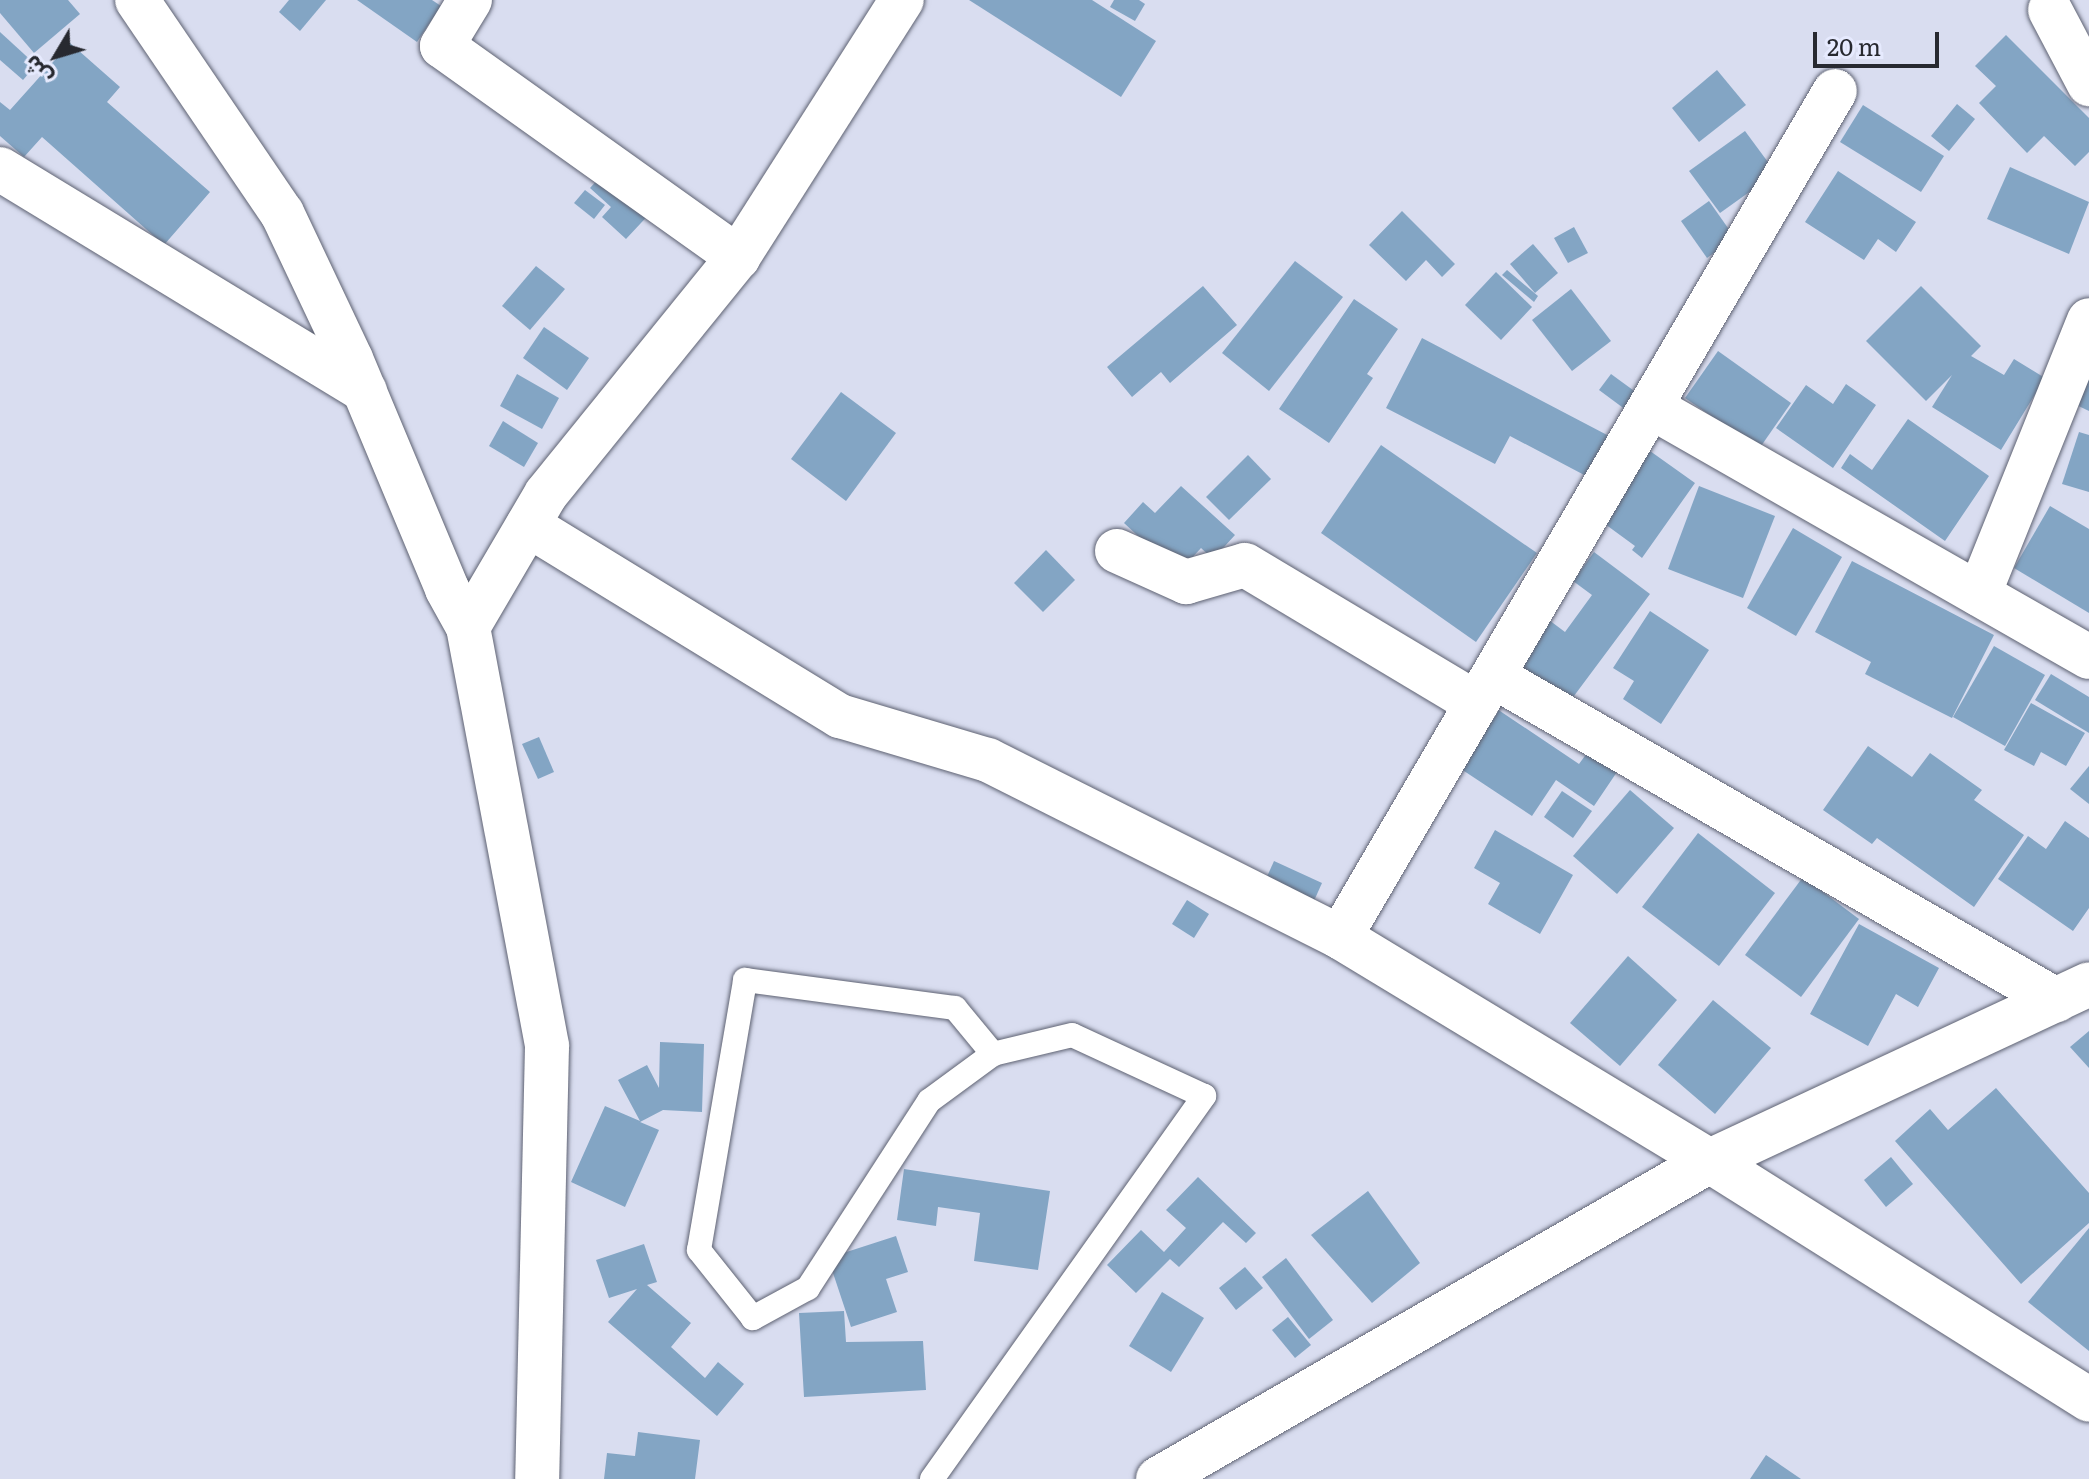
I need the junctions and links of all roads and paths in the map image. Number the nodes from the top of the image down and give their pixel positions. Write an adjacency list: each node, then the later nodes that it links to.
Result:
1 (137, 0): 10 (street)
2 (470, 0): 8 (street)
3 (902, 0): 8 (street)
4 (2050, 10): 5 (street)
5 (2089, 84)
6 (1835, 91): 11 (street)
7 (0, 169): 10 (street)
8 (738, 257): 12 (street)
9 (2089, 320): 14 (street)
10 (365, 391): 15 (street)
11 (1651, 407): 14 (street); 17 (street)
12 (528, 525): 15 (street); 18 (street)
13 (1117, 551): 17 (street)
14 (1979, 594): 16 (street)
15 (468, 627): 23 (street)
16 (2089, 657)
17 (1485, 690): 18 (street); 19 (street)
18 (1340, 937): 21 (street)
19 (2072, 992): 21 (street)
20 (993, 1054): 20 (lane); 24 (lane)
21 (1710, 1161): 22 (street); 25 (street)
22 (2089, 1400)
23 (537, 1479)
24 (932, 1479)
25 (1158, 1479)

